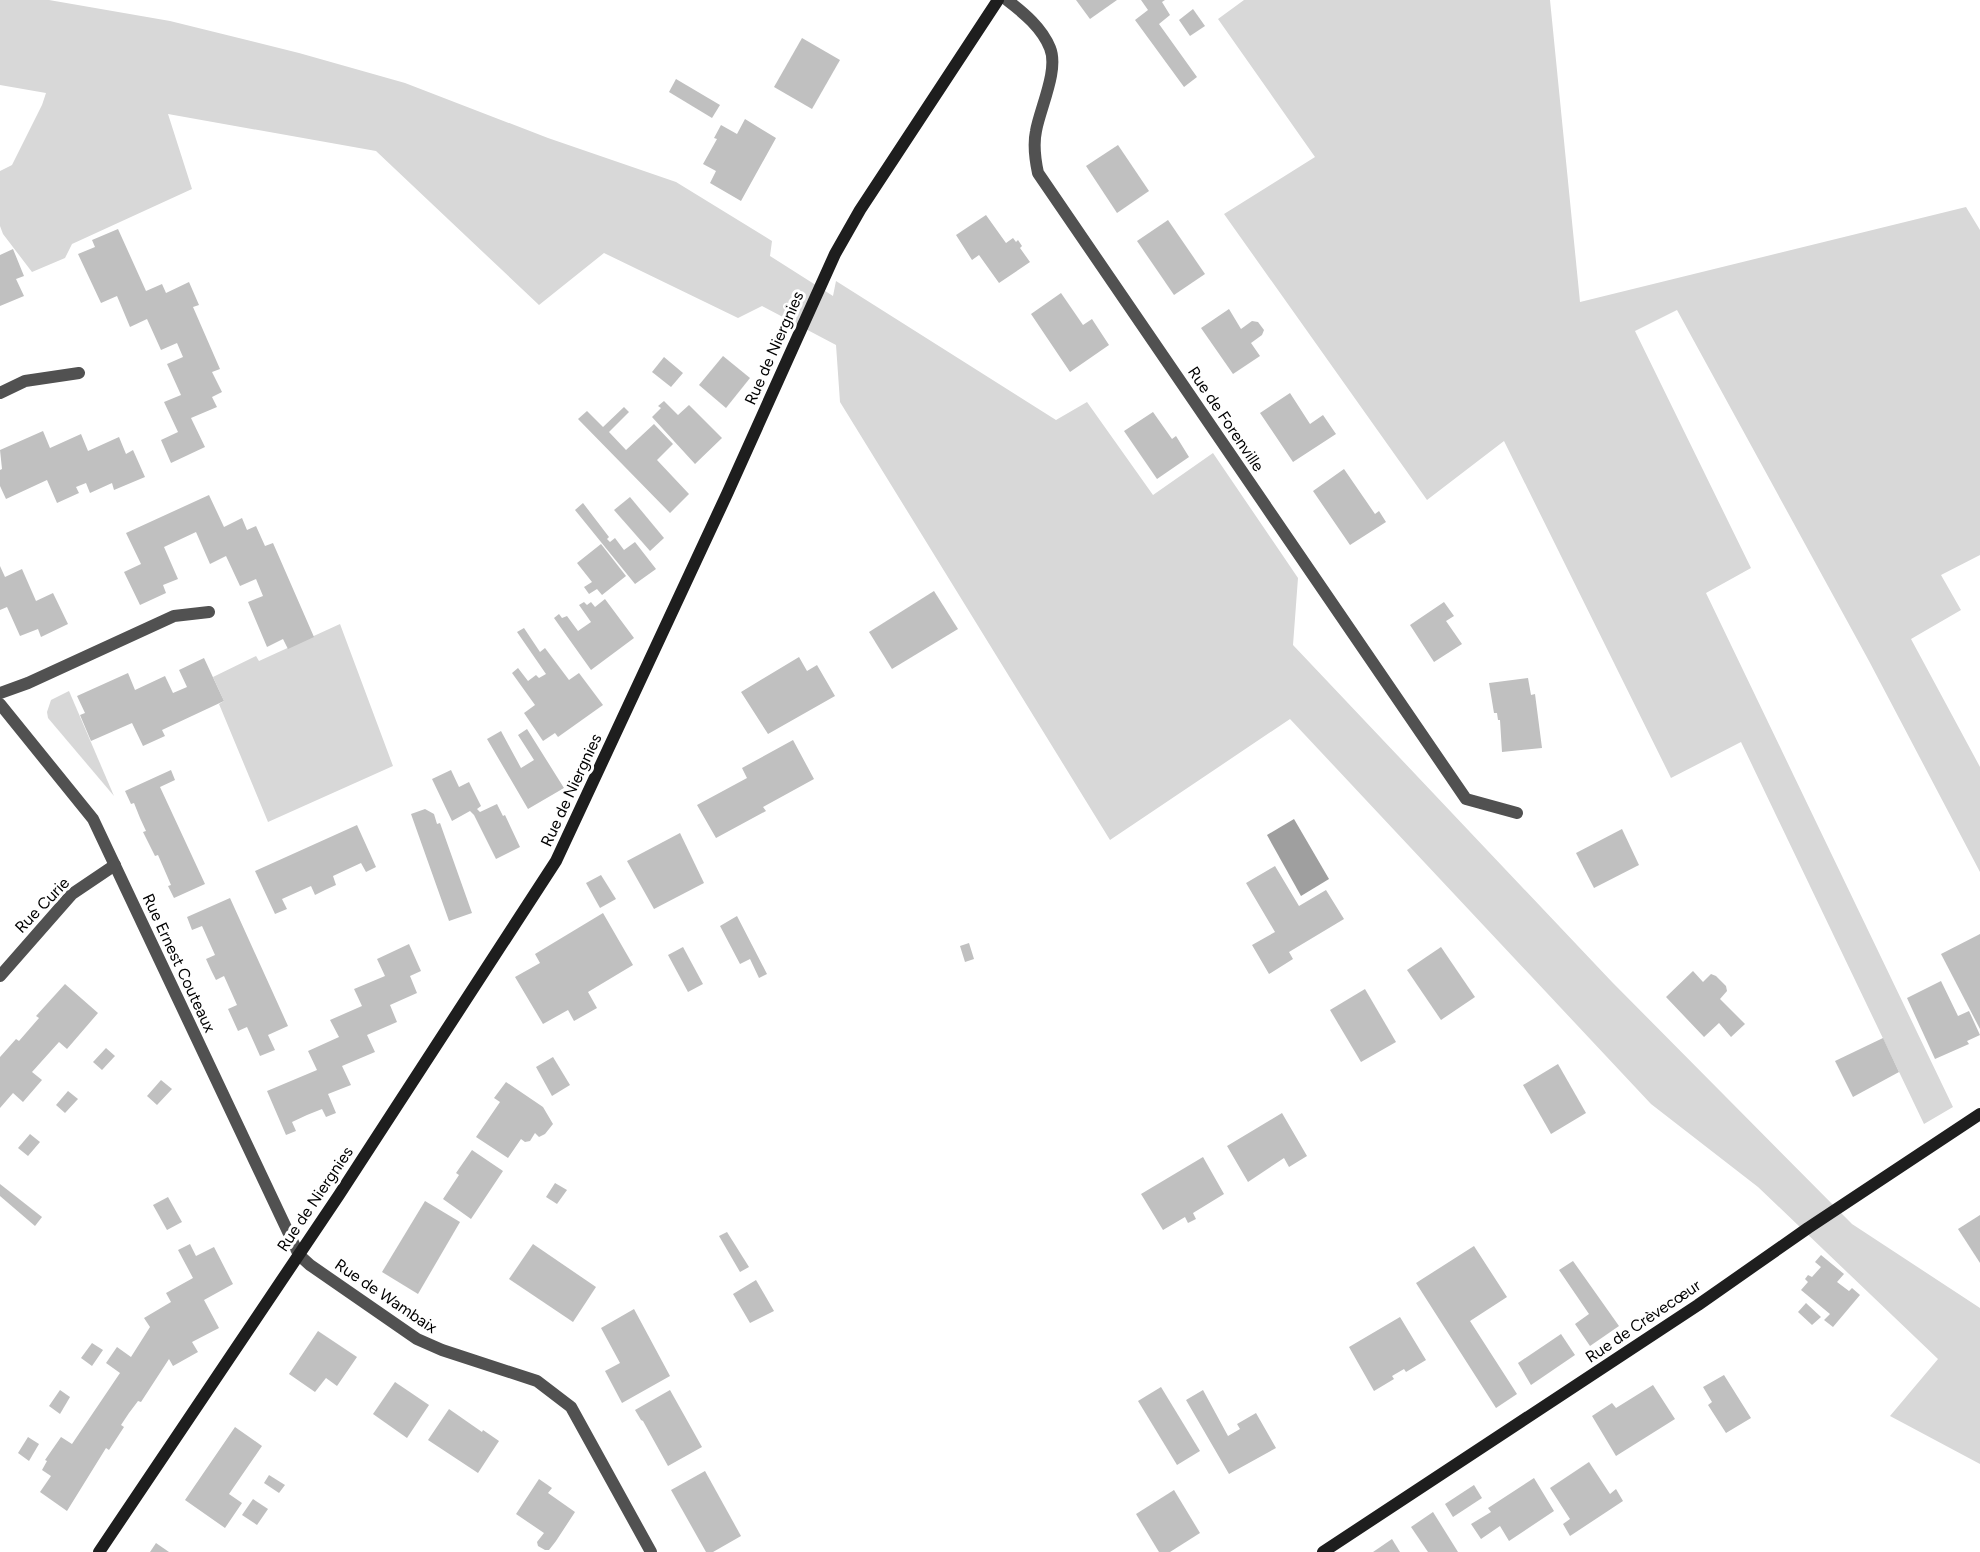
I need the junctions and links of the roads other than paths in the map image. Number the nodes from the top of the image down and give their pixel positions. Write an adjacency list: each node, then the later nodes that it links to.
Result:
1 (998, 0): 12 (street, Rue de Niergnies)
2 (1006, 0): 8 (street, Rue de Forenville)
3 (79, 373): 4 (street)
4 (0, 393)
5 (209, 612): 6 (street)
6 (0, 693)
7 (0, 704): 9 (street, Rue Ernest Couteaux)
8 (1517, 813)
9 (115, 865): 10 (street, Rue Curie); 12 (street, Rue Ernest Couteaux)
10 (0, 976)
11 (1980, 1114): 15 (street, Rue de Crèvecœur)
12 (298, 1255): 13 (street, Rue de Niergnies); 14 (street, Rue de Wambaix)
13 (99, 1552)
14 (650, 1552)
15 (1323, 1552)

